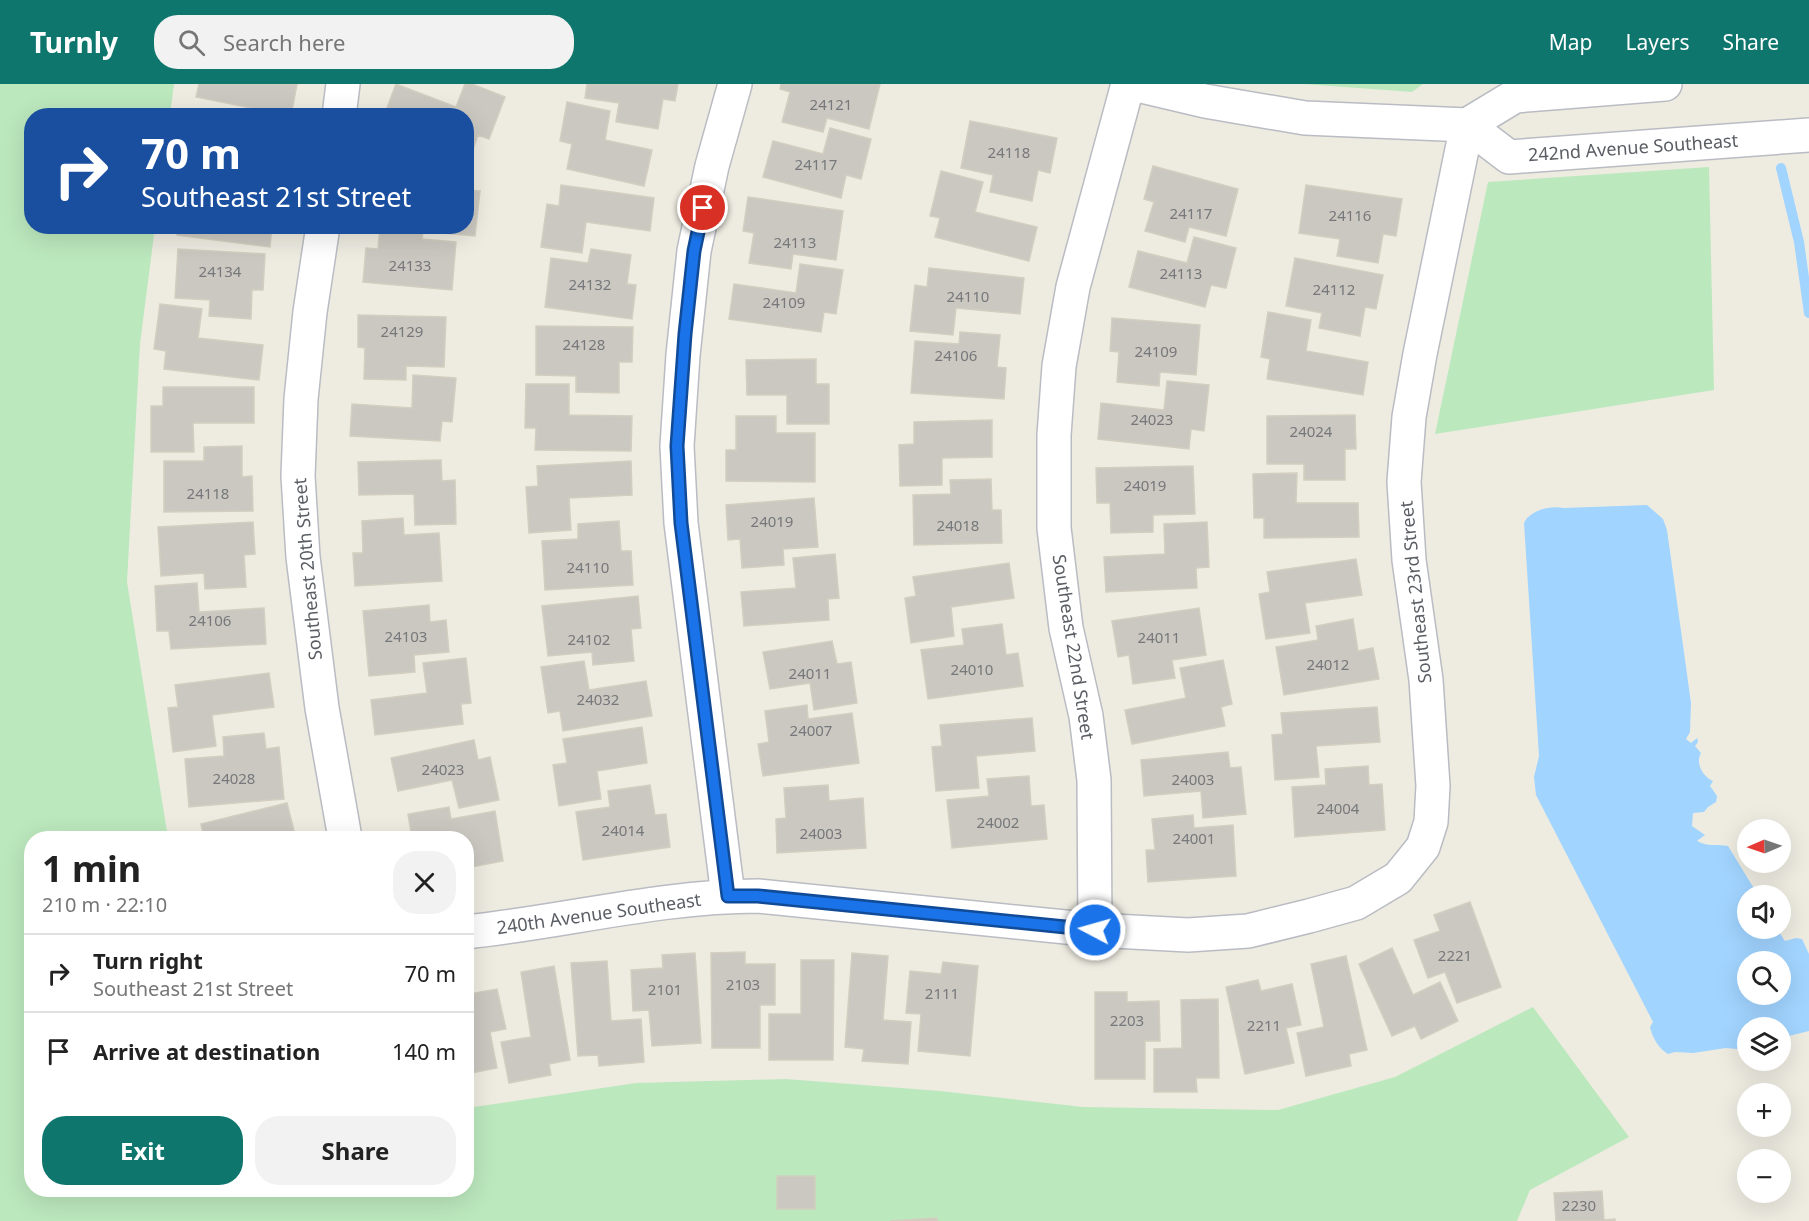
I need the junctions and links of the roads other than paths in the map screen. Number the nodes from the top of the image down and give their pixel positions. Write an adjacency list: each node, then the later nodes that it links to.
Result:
1 (344, 84): 6 (street)
2 (735, 84): 12 (street)
3 (1128, 84): 13 (street, Southeast 22nd Street)
4 (1133, 84): 7 (street)
5 (1665, 84): 7 (street)
6 (340, 108)
7 (1467, 124): 8 (street, 242nd Avenue Southeast); 11 (street, Southeast 23rd Street)
8 (1809, 135)
9 (321, 234): 10 (street, Southeast 20th Street)
10 (344, 831)
11 (1423, 847): 13 (street, 240th Avenue Southeast)
12 (728, 896): 13 (street, 240th Avenue Southeast); 14 (street, 240th Avenue Southeast)
13 (1095, 930)
14 (474, 931)

